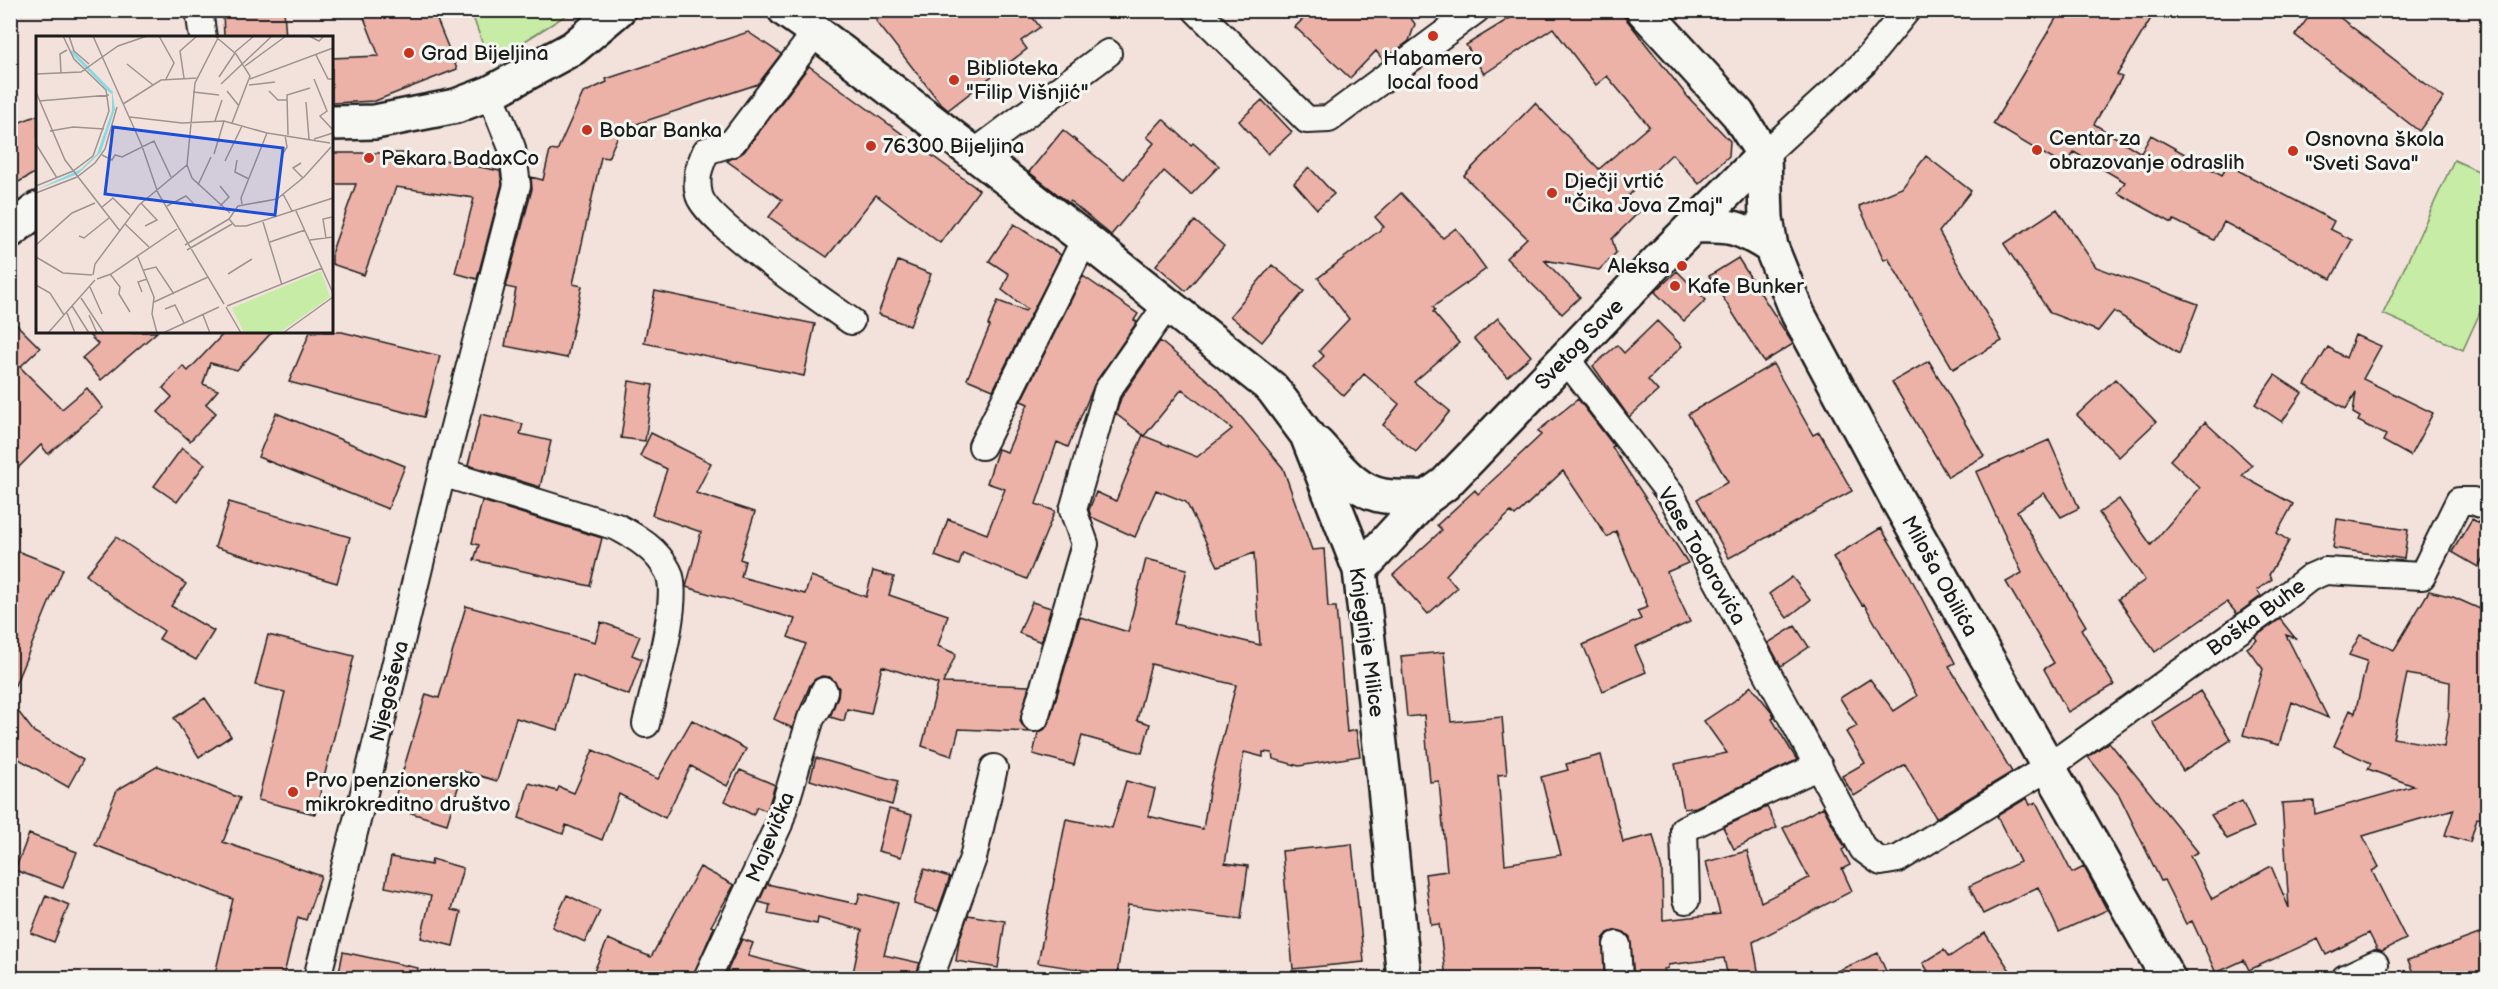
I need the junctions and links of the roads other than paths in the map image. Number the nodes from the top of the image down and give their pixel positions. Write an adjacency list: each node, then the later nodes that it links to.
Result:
1 (199, 10): 8 (street)
2 (618, 10): 10 (street)
3 (1196, 10): 4 (street)
4 (1476, 10)
5 (1643, 10): 13 (street)
6 (1907, 10): 13 (street, Svetog Save)
7 (798, 17): 12 (street, Knjeginje Milice); 20 (street, Knjeginje Milice)
8 (202, 36)
9 (1108, 53): 12 (street)
10 (490, 93): 11 (street); 24 (street, Njegoševa)
11 (333, 123)
12 (973, 154): 17 (street, Knjeginje Milice)
13 (1764, 155): 15 (street, Svetog Save); 18 (street, Miloša Obilića)
14 (36, 211): 16 (street)
15 (1694, 226): 18 (street); 21 (street, Svetog Save)
16 (10, 231)
17 (1085, 239): 19 (street, Knjeginje Milice); 23 (street)
18 (1771, 247): 33 (street, Miloša Obilića)
19 (1167, 304): 22 (street, Knjeginje Milice); 29 (street)
20 (851, 321)
21 (1566, 359): 25 (street, Svetog Save); 31 (street, Vase Todorovića)
22 (1307, 435): 25 (street); 27 (street, Knjeginje Milice)
23 (982, 446)
24 (442, 473): 30 (street); 37 (street, Njegoševa)
25 (1427, 497): 27 (street, Svetog Save)
26 (2487, 507): 33 (street, Boška Buhe)
27 (1360, 570): 40 (street, Knjeginje Milice)
28 (824, 692): 38 (street, Majevička)
29 (1035, 718)
30 (646, 724)
31 (1819, 766): 33 (street, Vase Todorovića); 34 (street)
32 (994, 768): 39 (street)
33 (2047, 768): 42 (street, Miloša Obilića)
34 (1686, 900)
35 (1617, 945): 41 (street)
36 (2376, 964): 43 (street)
37 (317, 978)
38 (707, 978)
39 (930, 978)
40 (1404, 978)
41 (1619, 978)
42 (2168, 978)
43 (2345, 978)

